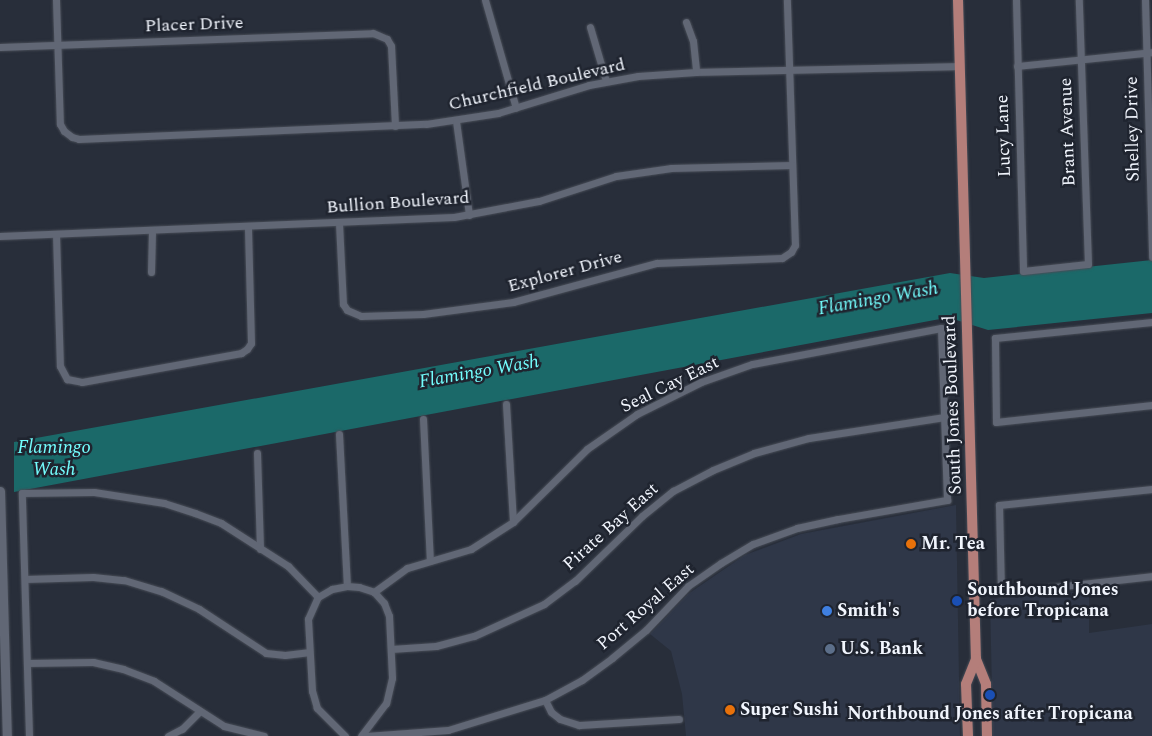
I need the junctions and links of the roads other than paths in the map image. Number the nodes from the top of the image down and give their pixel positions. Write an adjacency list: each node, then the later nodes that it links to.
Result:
1 (56, 0): 10 (street)
2 (485, 0): 19 (street)
3 (787, 0): 16 (street)
4 (958, 0): 14 (main road, South Jones Boulevard)
5 (1016, 0): 15 (street, Lucy Lane)
6 (1080, 0): 13 (street, Brant Avenue)
7 (1144, 0): 12 (street, Shelley Drive)
8 (686, 22): 17 (street)
9 (590, 26): 18 (street)
10 (57, 46): 11 (street, Placer Drive); 21 (street, Placer Drive); 21 (street, Churchfield Boulevard)
11 (0, 47)
12 (1149, 52): 13 (street); 29 (street, Shelley Drive)
13 (1080, 59): 15 (street); 30 (street, Brant Avenue)
14 (960, 66): 16 (street, Churchfield Boulevard); 51 (main road, South Jones Boulevard)
15 (1017, 66): 30 (street, Lucy Lane)
16 (789, 70): 17 (street, Churchfield Boulevard); 22 (street)
17 (696, 72): 18 (street, Churchfield Boulevard)
18 (606, 82): 19 (street, Churchfield Boulevard)
19 (516, 108): 20 (street, Churchfield Boulevard)
20 (456, 121): 21 (street, Churchfield Boulevard); 23 (street)
21 (395, 126)
22 (792, 165): 23 (street, Bullion Boulevard); 24 (street, Explorer Drive)
23 (469, 215): 24 (street, Bullion Boulevard)
24 (339, 223): 25 (street, Bullion Boulevard)
25 (248, 227): 26 (street, Bullion Boulevard); 27 (street)
26 (152, 230): 27 (street, Bullion Boulevard); 31 (street)
27 (56, 234): 28 (street, Bullion Boulevard)
28 (0, 236)
29 (1152, 257)
30 (1023, 271)
31 (151, 272)
32 (1152, 322): 34 (street)
33 (506, 404): 41 (street)
34 (1152, 406)
35 (944, 417): 41 (street, Seal Cay East); 49 (street, Pirate Bay East); 53 (street, Port Royal East)
36 (422, 420): 43 (street)
37 (339, 434): 46 (street)
38 (257, 453): 42 (street)
39 (1152, 489): 44 (street)
40 (0, 491): 56 (main road)
41 (513, 522): 43 (street, Seal Cay East)
42 (260, 549): 45 (street); 48 (street)
43 (430, 561): 47 (street, Seal Cay East)
44 (1152, 576)
45 (24, 579): 50 (street); 52 (street)
46 (347, 586): 47 (street); 48 (street)
47 (374, 592): 49 (street)
48 (318, 597): 50 (street)
49 (391, 649): 61 (street)
50 (308, 652): 60 (street)
51 (976, 659): 63 (main road, South Jones Boulevard); 64 (main road, South Jones Boulevard)
52 (27, 663): 54 (street); 57 (street)
53 (545, 700): 55 (street); 62 (street, Port Royal East)
54 (199, 712): 58 (street); 59 (street)
55 (678, 720)
56 (7, 736)
57 (29, 736)
58 (168, 736)
59 (264, 736)
60 (345, 736)
61 (361, 736)
62 (366, 736)
63 (968, 736)
64 (988, 736)

